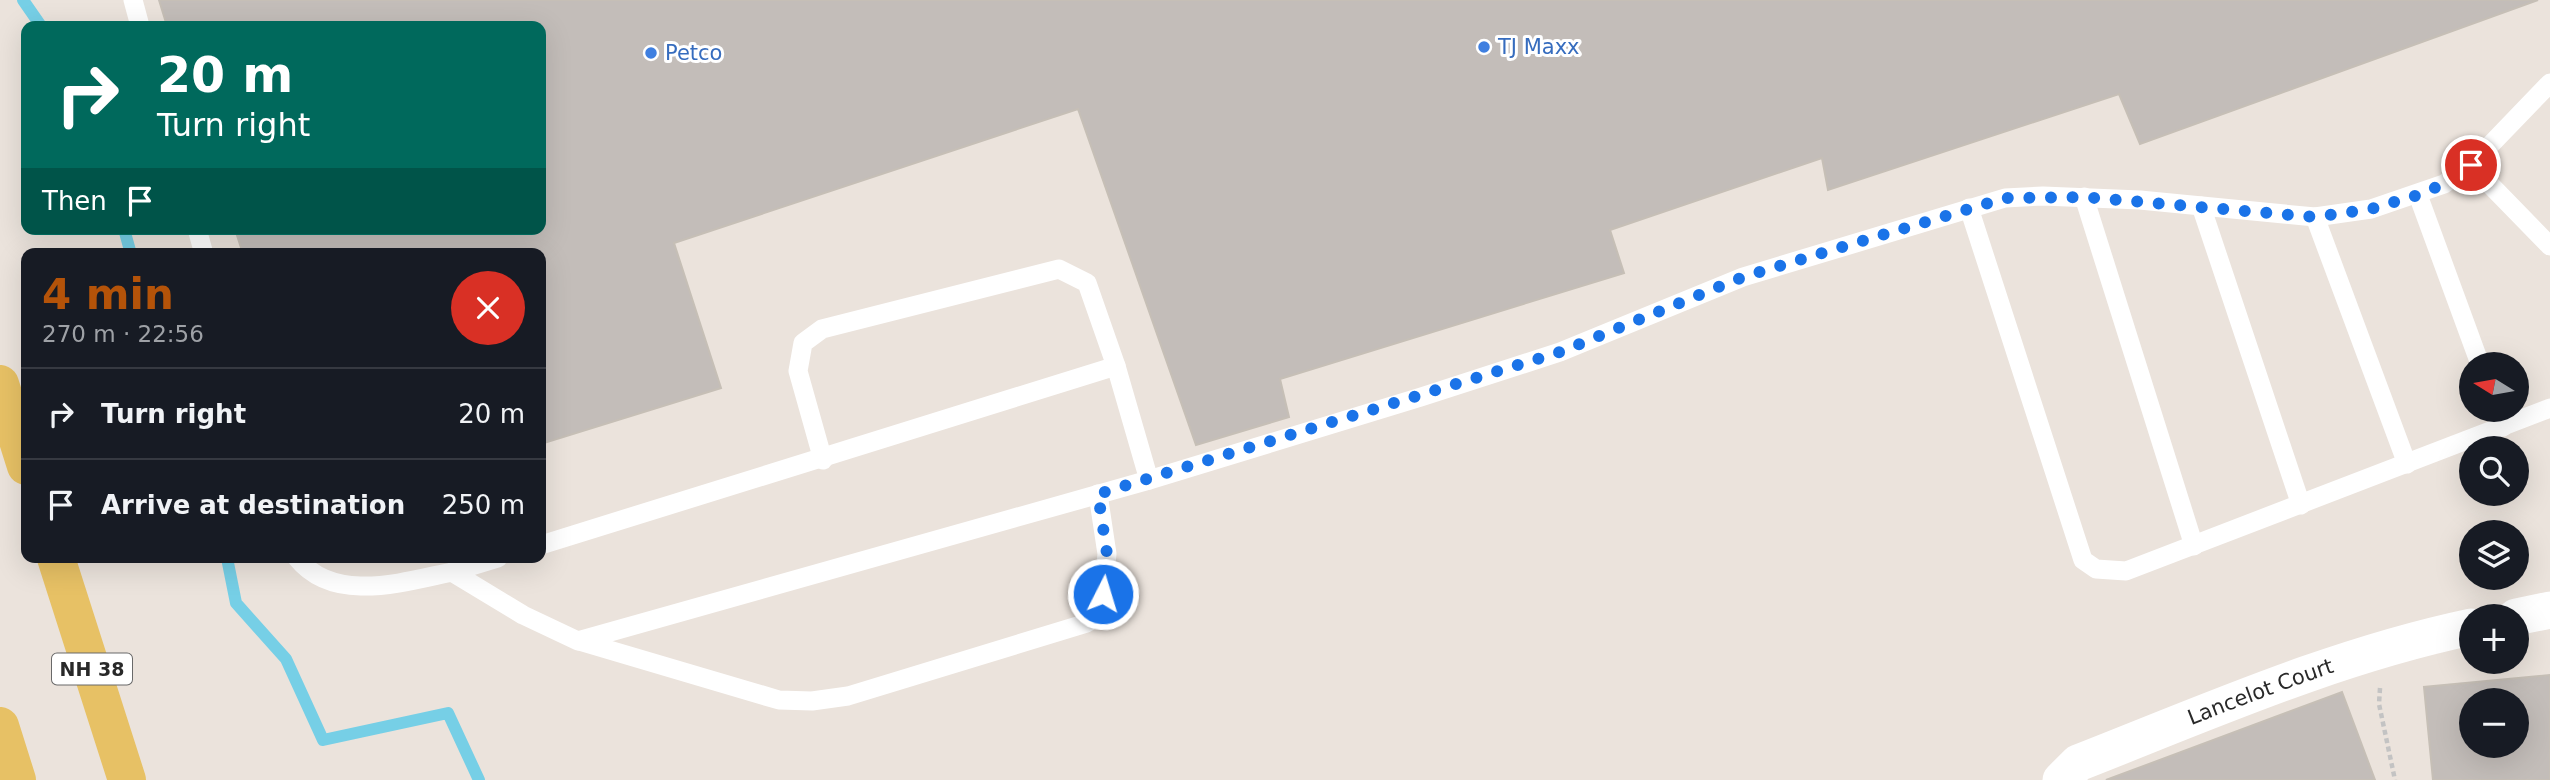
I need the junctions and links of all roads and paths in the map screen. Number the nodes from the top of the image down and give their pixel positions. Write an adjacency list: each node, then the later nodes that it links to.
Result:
1 (133, 0): 2 (lane)
2 (139, 21)
3 (2550, 83): 4 (lane)
4 (2471, 165): 5 (lane); 10 (lane)
5 (2418, 195): 9 (lane); 11 (lane)
6 (2084, 197): 7 (lane); 8 (lane); 24 (lane)
7 (2201, 206): 9 (lane); 22 (lane)
8 (1969, 208): 20 (lane); 24 (lane)
9 (2315, 217): 19 (lane)
10 (2550, 246)
11 (2476, 352)
12 (1116, 366): 18 (lane); 18 (lane); 20 (lane)
13 (0, 384): 17 (main road)
14 (2550, 408): 15 (lane)
15 (2529, 412)
16 (2492, 422): 19 (lane)
17 (21, 450)
18 (823, 460): 23 (lane)
19 (2407, 464): 22 (lane)
20 (1149, 480): 21 (lane)
21 (1098, 494): 32 (lane); 32 (lane)
22 (2301, 505): 24 (lane)
23 (546, 543)
24 (2194, 546)
25 (58, 563): 36 (main road, NH 38)
26 (301, 563): 28 (lane)
27 (482, 563): 28 (lane)
28 (452, 572): 32 (lane)
29 (2550, 610): 30 (street)
30 (2529, 614)
31 (2459, 630): 33 (street, Lancelot Court)
32 (578, 641)
33 (2384, 647): 37 (street, Lancelot Court); 38 (path)
34 (0, 726): 35 (main road)
35 (17, 780)
36 (127, 780)
37 (2061, 780)
38 (2395, 780)

